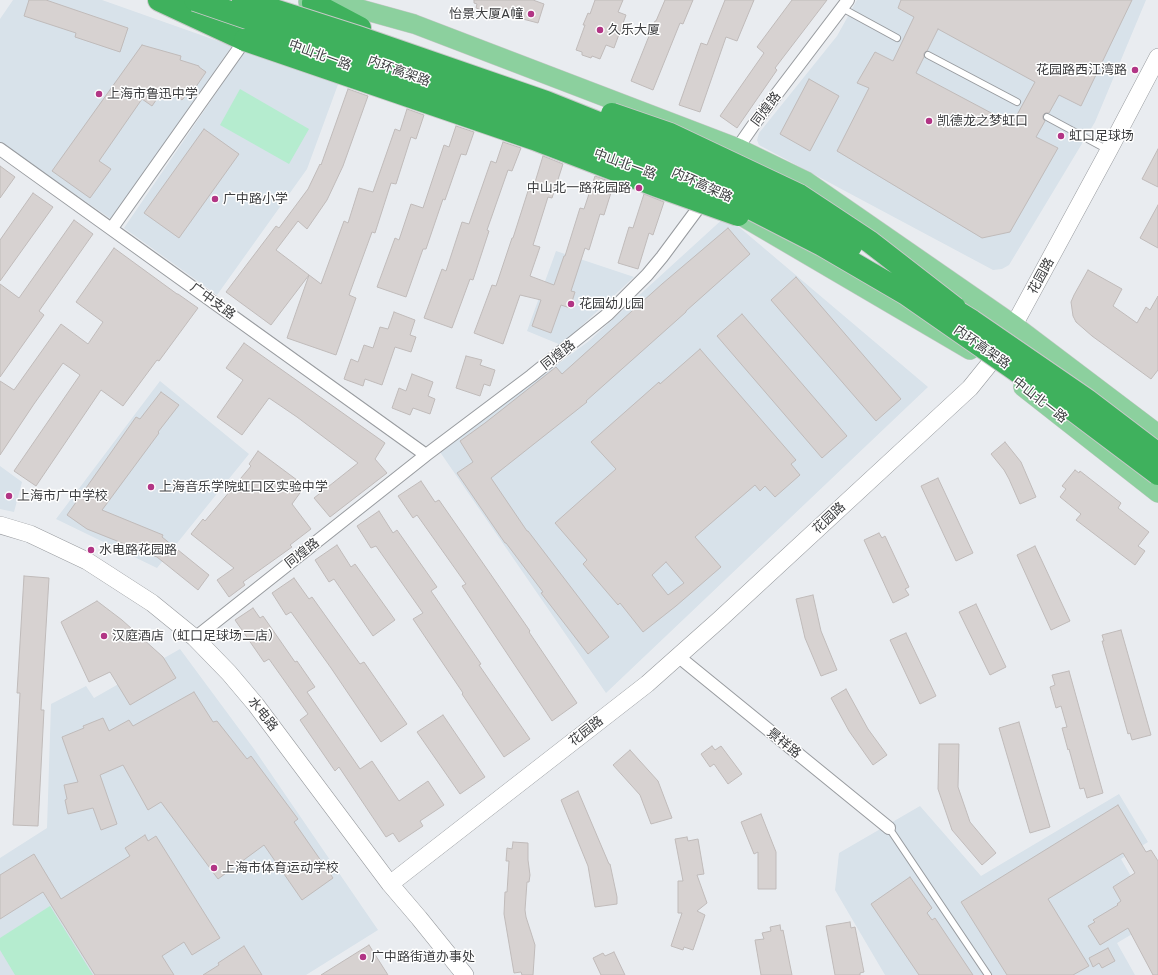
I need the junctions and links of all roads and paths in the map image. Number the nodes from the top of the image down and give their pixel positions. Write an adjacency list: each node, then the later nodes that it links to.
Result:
1 (159, 0): 8 (highway)
2 (168, 0): 16 (main road, 中山北一路)
3 (195, 0): 18 (highway, 内环高架路, bridge)
4 (243, 0): 19 (highway, 内环高架路, bridge)
5 (308, 2): 13 (main road); 19 (highway, bridge)
6 (845, 4): 7 (lane); 13 (street, 同煌路)
7 (897, 38)
8 (245, 40): 17 (street); 18 (highway, bridge)
9 (928, 55): 11 (lane)
10 (1158, 57): 15 (main road, 花园路)
11 (1017, 102)
12 (1046, 117): 15 (lane)
13 (738, 148): 16 (street, 同煌路); 20 (main road)
14 (0, 149): 17 (street, 广中支路)
15 (1109, 150): 20 (main road, 花园路)
16 (707, 196): 21 (main road, 中山北一路); 24 (street, 同煌路)
17 (112, 228): 24 (street, 广中支路)
18 (822, 245): 25 (highway, 内环高架路, bridge)
19 (972, 321): 23 (highway, 内环高架路, bridge)
20 (1014, 325): 21 (main road, 花园路); 22 (main road)
21 (991, 362): 26 (main road, 中山北一路); 29 (main road, 花园路)
22 (1158, 434)
23 (1158, 454)
24 (426, 455): 28 (street, 同煌路)
25 (1158, 474)
26 (1158, 493)
27 (0, 525): 28 (main road, 水电路)
28 (195, 638): 31 (main road, 水电路)
29 (679, 657): 30 (street, 景祥路); 31 (main road, 花园路)
30 (889, 828): 33 (lane)
31 (390, 884): 32 (main road, 水电路)
32 (465, 975)
33 (988, 975)

